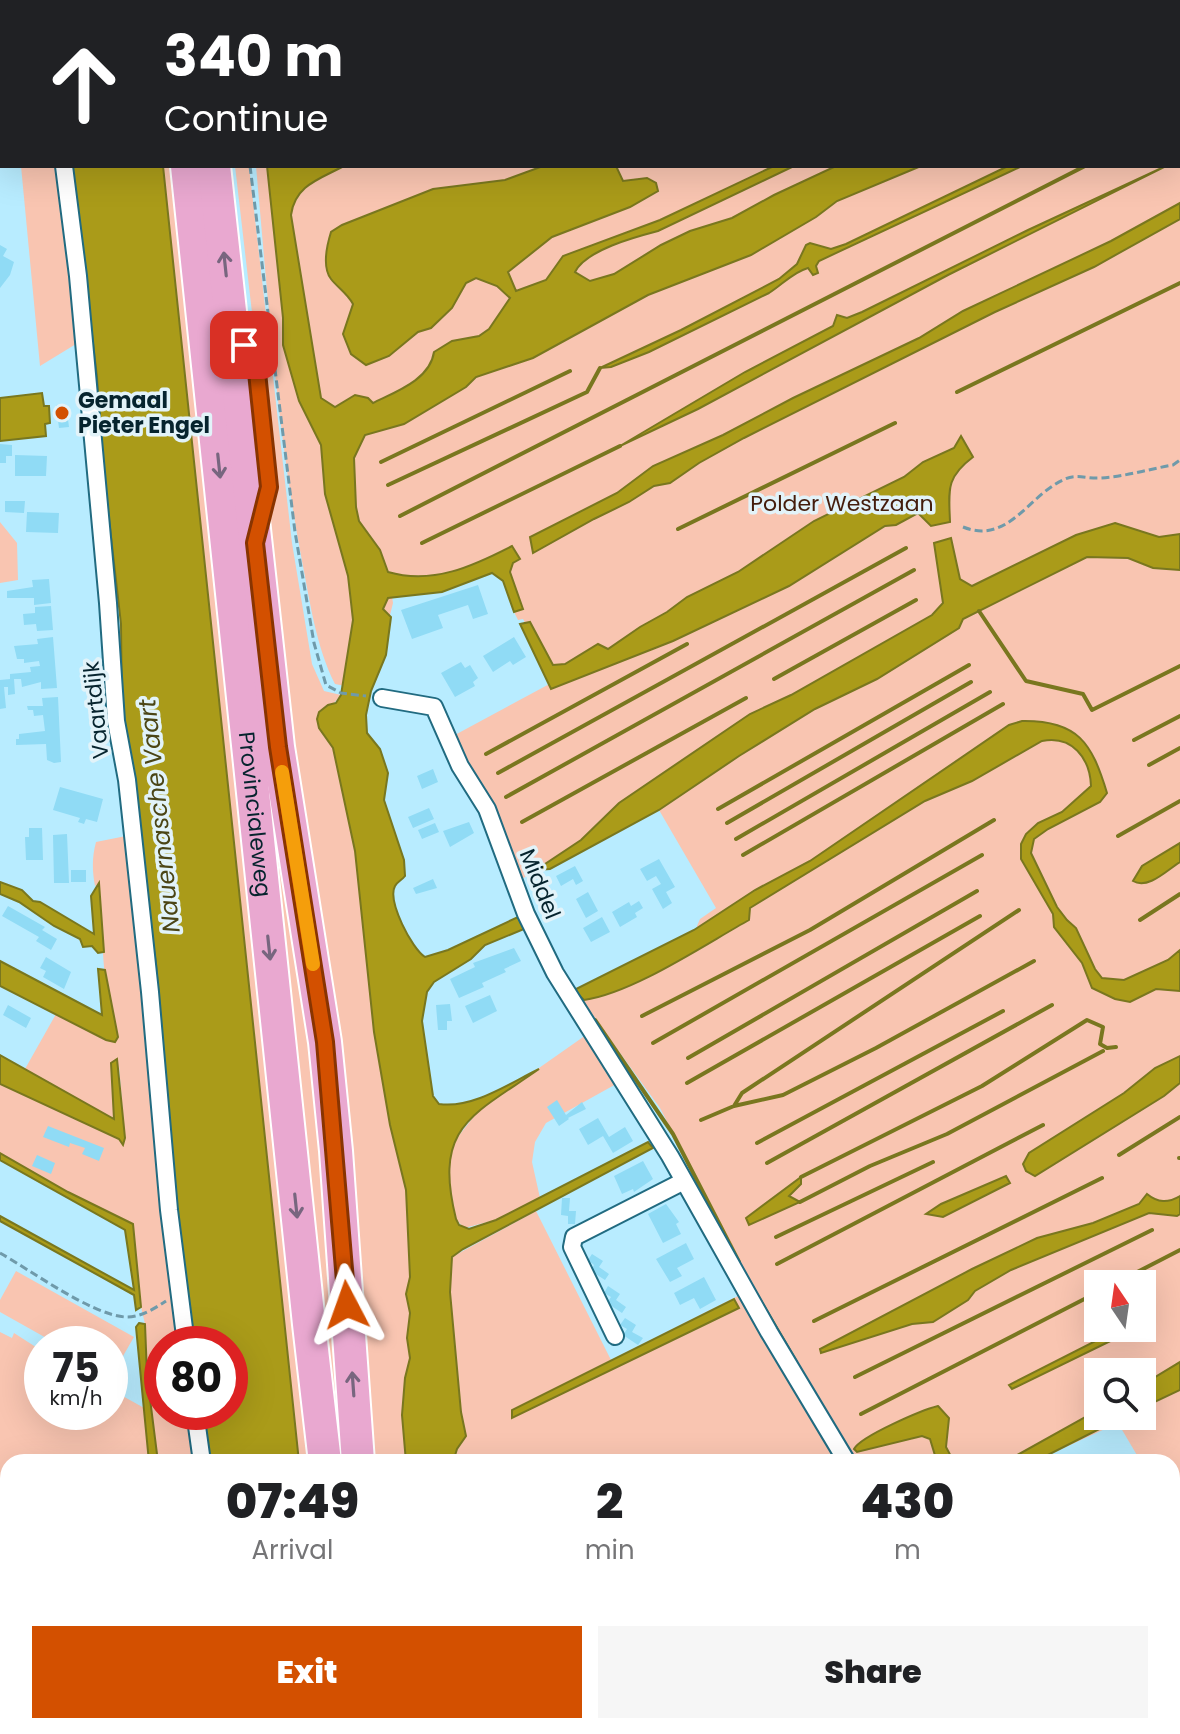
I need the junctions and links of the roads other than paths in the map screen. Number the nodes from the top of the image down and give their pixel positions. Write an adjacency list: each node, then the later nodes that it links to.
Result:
1 (64, 168): 6 (street, Vaartdijk)
2 (187, 168): 10 (highway, Provincialeweg, one-way to 10)
3 (214, 168): 11 (highway, Provincialeweg, one-way to 3)
4 (382, 698): 5 (street, Middel)
5 (684, 1181): 7 (street); 12 (street, Middel)
6 (184, 1326)
7 (615, 1336)
8 (198, 1430): 9 (street)
9 (201, 1454)
10 (324, 1454)
11 (357, 1454)
12 (842, 1454)

